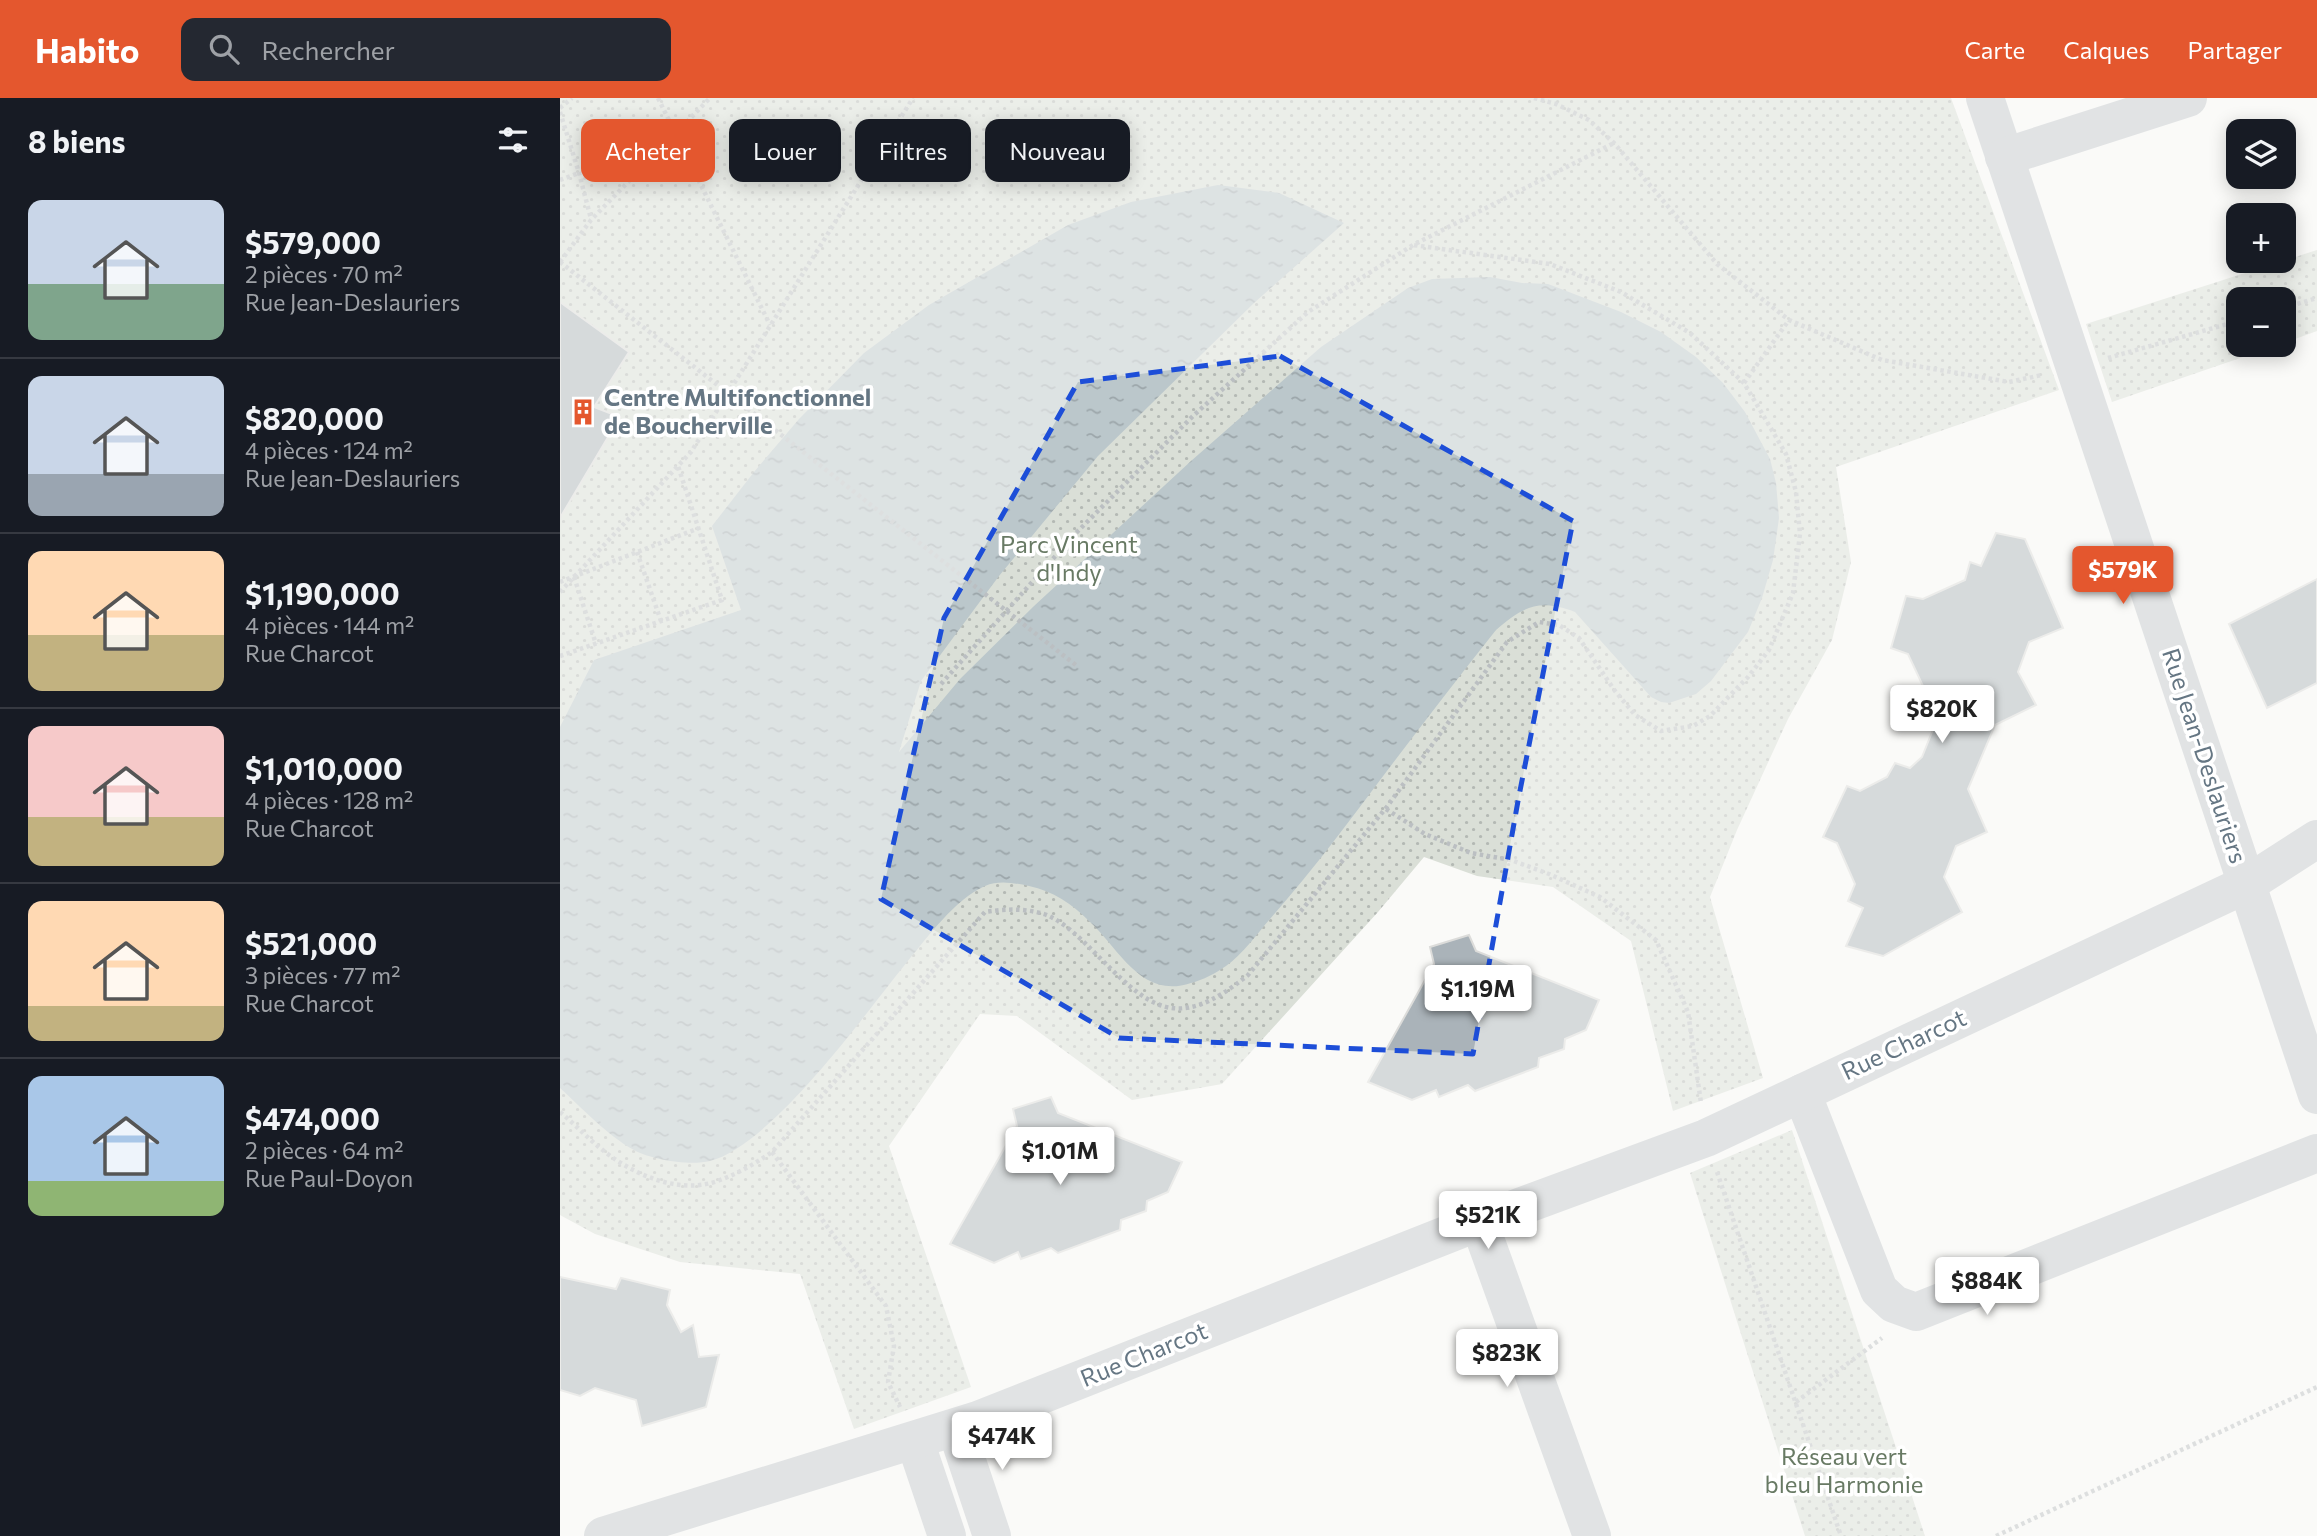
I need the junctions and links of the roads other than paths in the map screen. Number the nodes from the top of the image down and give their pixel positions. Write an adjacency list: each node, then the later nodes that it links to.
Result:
1 (1985, 98): 3 (street, Rue Jean-Deslauriers)
2 (2188, 98): 3 (street)
3 (2004, 157): 5 (street, Rue Jean-Deslauriers)
4 (2317, 839): 5 (street, Rue Charcot)
5 (2247, 884): 6 (street, Rue Charcot); 7 (street, Rue Jean-Deslauriers)
6 (1802, 1093): 8 (street); 9 (street, Rue Charcot)
7 (2317, 1095)
8 (2317, 1153)
9 (1479, 1222): 10 (street, Rue Charcot); 15 (street)
10 (956, 1428): 11 (street, Rue Charcot); 14 (street)
11 (915, 1441): 12 (street, Rue Charcot); 13 (street)
12 (604, 1536)
13 (947, 1536)
14 (992, 1536)
15 (1592, 1536)

